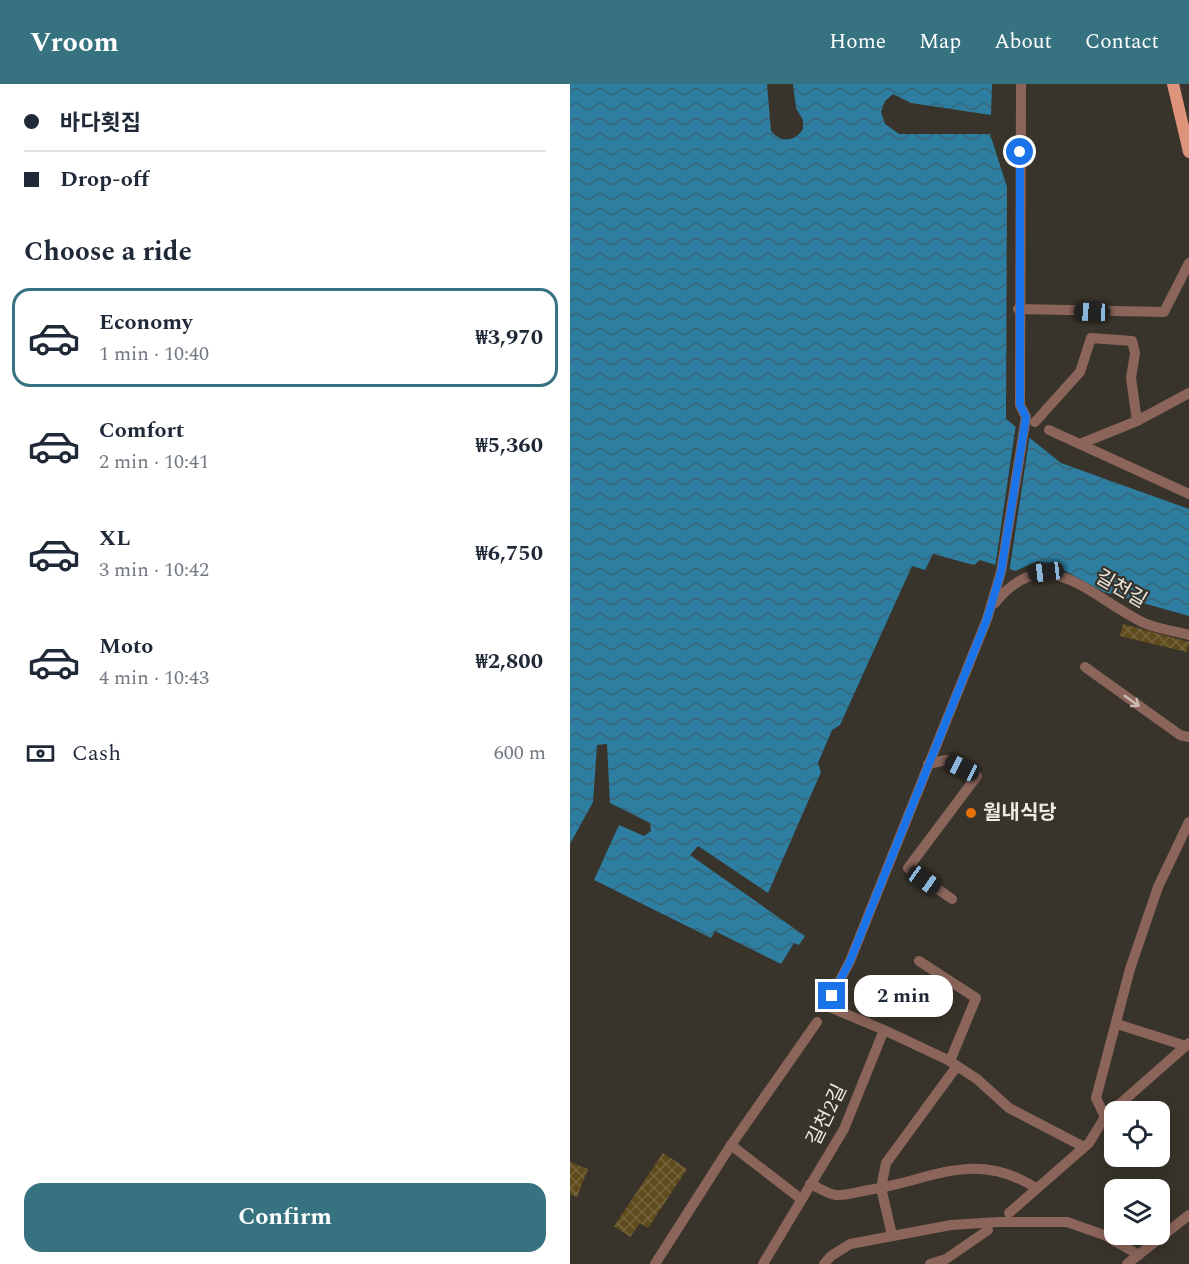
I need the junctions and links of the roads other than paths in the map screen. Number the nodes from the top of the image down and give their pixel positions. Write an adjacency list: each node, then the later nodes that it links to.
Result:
1 (1021, 84): 5 (street)
2 (1173, 84): 3 (main road)
3 (1189, 152)
4 (1189, 263): 5 (street)
5 (1018, 309): 8 (street)
6 (1189, 393): 7 (street)
7 (1137, 421): 8 (street); 10 (street)
8 (1028, 422): 12 (street)
9 (1049, 430): 10 (street)
10 (1080, 444): 11 (street)
11 (1189, 494)
12 (987, 619): 13 (street, 길천길); 16 (street)
13 (1189, 635)
14 (1085, 667): 15 (street, one-way to 15)
15 (1189, 737)
16 (928, 764): 18 (street); 22 (street)
17 (1189, 822): 21 (street)
18 (952, 899)
19 (919, 961): 24 (street)
20 (817, 1022): 28 (street)
21 (1117, 1024): 23 (street); 26 (street)
22 (884, 1029): 24 (street); 30 (street, 길천2길)
23 (1186, 1049): 25 (street)
24 (953, 1064): 29 (street); 31 (street)
25 (1124, 1101)
26 (1104, 1115)
27 (1104, 1118): 29 (street)
28 (731, 1146): 33 (street); 40 (street)
29 (1084, 1147): 32 (street)
30 (810, 1184): 31 (street); 33 (street, 길천2길)
31 (881, 1188): 32 (street); 37 (street)
32 (1036, 1188): 34 (street)
33 (801, 1199): 41 (street, 길천2길)
34 (1009, 1212)
35 (1189, 1215): 38 (street)
36 (988, 1230): 39 (street)
37 (892, 1234): 38 (street); 42 (street)
38 (1139, 1255): 44 (street)
39 (946, 1262): 43 (street)
40 (655, 1264)
41 (763, 1264)
42 (824, 1264)
43 (930, 1264)
44 (1127, 1264)

